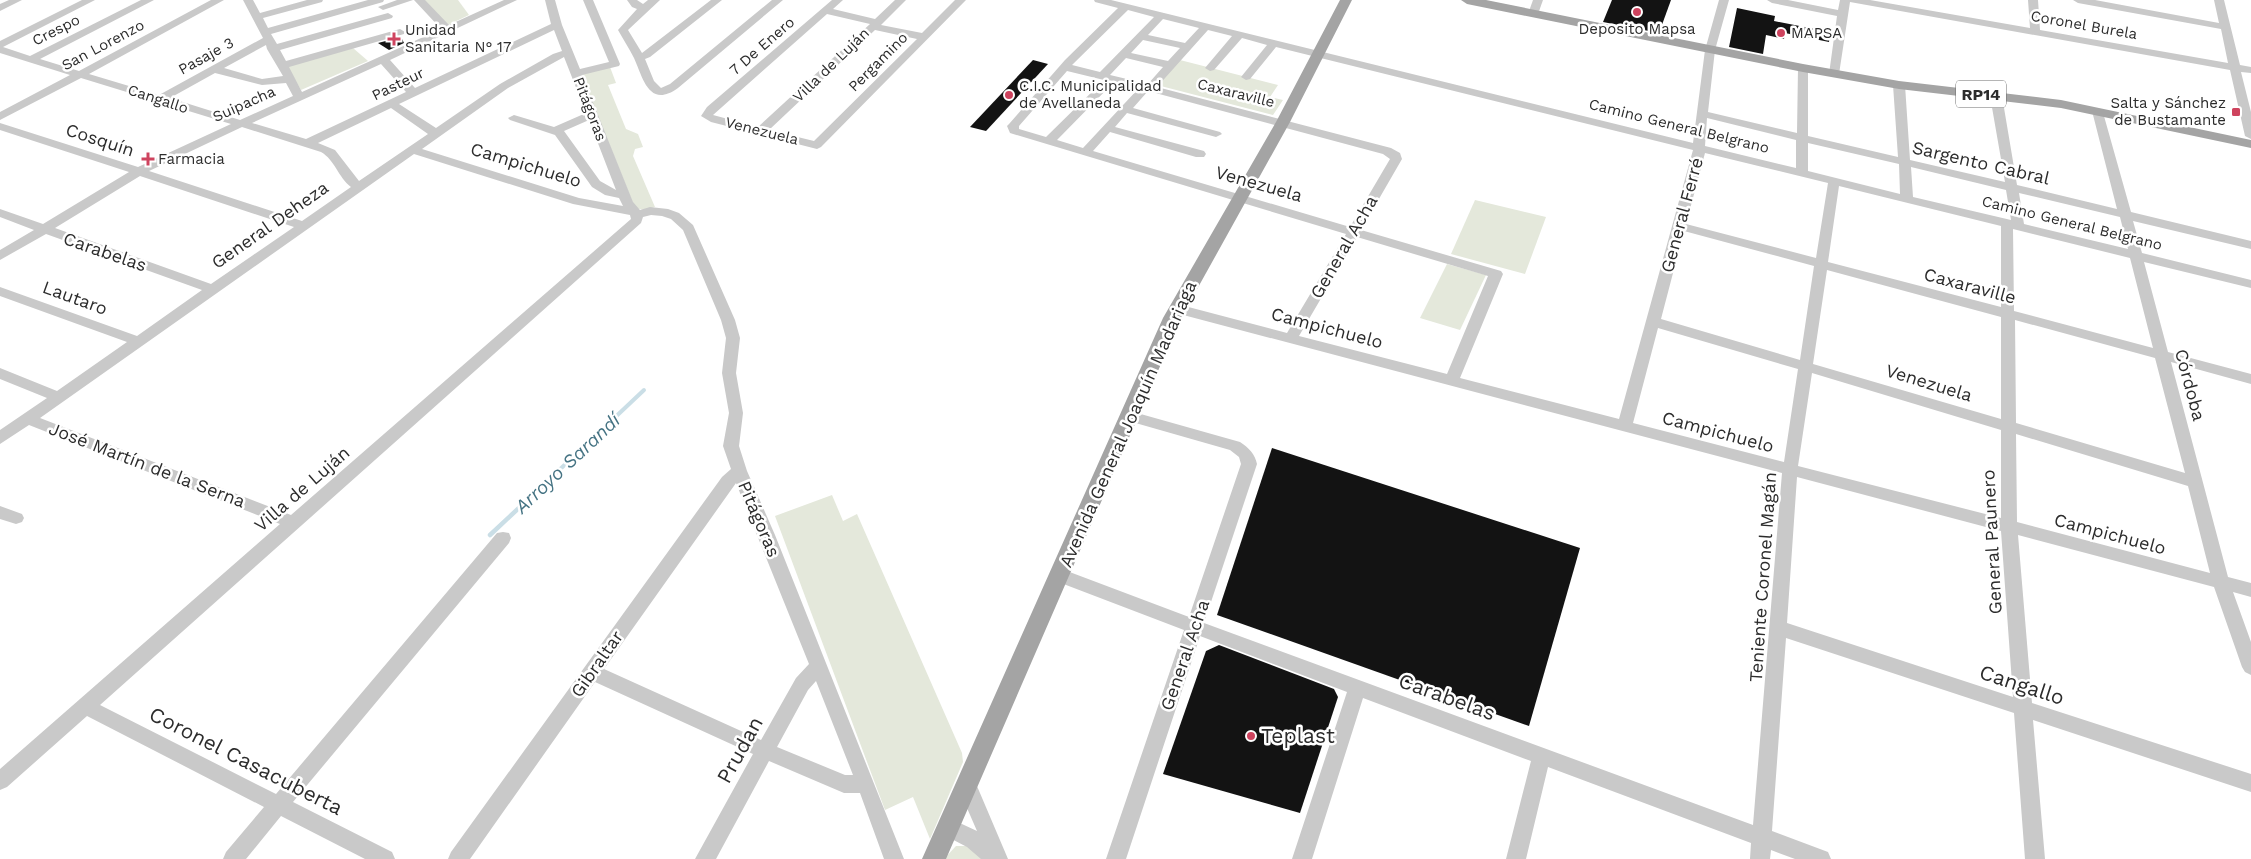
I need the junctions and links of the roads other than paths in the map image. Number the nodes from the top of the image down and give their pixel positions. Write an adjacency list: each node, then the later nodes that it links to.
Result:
1 (17, 0): 32 (street)
2 (90, 0): 51 (street)
3 (148, 0): 60 (street, Crespo)
4 (219, 0): 71 (street, San Lorenzo)
5 (318, 0): 38 (street)
6 (408, 0): 30 (street)
7 (419, 0): 43 (street)
8 (512, 0): 43 (street, Suipacha)
9 (550, 0): 40 (street, Pitágoras)
10 (588, 0): 70 (street)
11 (632, 0): 33 (street)
12 (655, 0): 33 (street)
13 (717, 0): 59 (street)
14 (778, 0): 59 (street)
15 (838, 0): 34 (street, 7 De Enero)
16 (901, 0): 39 (street, Villa de Luján)
17 (961, 0): 48 (street, Pergamino)
18 (1102, 0): 31 (street, Camino General Belgrano)
19 (1346, 0): 58 (main road, Avenida General Joaquín Madariaga)
20 (1467, 0): 35 (main road, RP14)
21 (1538, 0): 35 (street)
22 (1724, 0): 55 (street, General Ferré)
23 (1772, 0): 36 (street)
24 (1845, 0): 36 (street)
25 (1854, 0): 44 (street, Coronel Burela)
26 (2033, 0): 44 (street)
27 (2078, 0): 42 (street)
28 (2219, 0): 42 (street)
29 (251, 1): 38 (street)
30 (382, 6): 45 (street); 49 (street); 49 (street)
31 (1125, 7): 37 (street, Camino General Belgrano); 64 (street)
32 (0, 8)
33 (644, 8): 59 (street)
34 (826, 11): 39 (street); 87 (street, 7 De Enero)
35 (1534, 14): 55 (main road, RP14)
36 (1844, 14): 72 (street)
37 (1160, 16): 41 (street, Camino General Belgrano); 47 (street)
38 (256, 17): 49 (street)
39 (875, 24): 48 (street); 95 (street, Villa de Luján)
40 (557, 25): 56 (street, Pitágoras); 78 (street, Pasteur)
41 (1205, 27): 46 (street, Camino General Belgrano); 53 (street)
42 (2226, 27): 65 (street)
43 (447, 29): 52 (street, Suipacha)
44 (2035, 31): 65 (street, Coronel Burela)
45 (400, 32): 52 (street); 62 (street)
46 (1239, 35): 50 (street, Camino General Belgrano); 66 (street)
47 (1141, 36): 53 (street); 57 (street)
48 (924, 37): 103 (street, Pergamino)
49 (268, 41): 62 (street); 68 (street, Pasaje 3)
50 (1273, 44): 58 (street, Camino General Belgrano); 74 (street)
51 (0, 45)
52 (411, 45): 61 (street, Suipacha)
53 (1187, 47): 63 (street)
54 (0, 50): 60 (street, Cangallo)
55 (1710, 50): 67 (main road, RP14); 86 (street, General Ferré)
56 (568, 53): 70 (street, Pitágoras); 96 (street, General Deheza)
57 (1124, 54): 63 (street); 73 (street)
58 (1319, 55): 90 (main road, Avenida General Joaquín Madariaga); 104 (street, Camino General Belgrano)
59 (639, 57)
60 (31, 59): 71 (street, Cangallo)
61 (381, 59): 78 (street); 79 (street, Suipacha)
62 (282, 66): 75 (street)
63 (1170, 66): 77 (street)
64 (1066, 67): 73 (street, Caxaraville); 100 (street, Venezuela)
65 (2234, 67): 69 (street, Coronel Burela); 98 (street)
66 (1210, 68)
67 (1804, 68): 72 (main road, RP14); 99 (street)
68 (211, 70): 75 (street); 81 (street, Pasaje 3)
69 (2251, 70)
70 (576, 73): 85 (street, Pitágoras)
71 (80, 74): 81 (street, Cangallo); 88 (street, San Lorenzo)
72 (1834, 74): 76 (main road, RP14)
73 (1108, 77): 77 (street, Caxaraville); 100 (street)
74 (1246, 77)
75 (289, 79): 79 (street)
76 (1900, 85): 80 (main road, RP14); 109 (street)
77 (1148, 87): 83 (street); 90 (street, Caxaraville)
78 (413, 94): 82 (street, Pasteur)
79 (299, 96): 91 (street, Suipacha)
80 (1996, 96): 84 (main road, RP14); 114 (street, General Paunero)
81 (160, 99): 91 (street, Cangallo)
82 (392, 104): 96 (street); 101 (street, Pasteur)
83 (1124, 109): 93 (street); 97 (street)
84 (2098, 111): 102 (main road, RP14); 119 (street, Córdoba)
85 (592, 114): 94 (street); 115 (street, Pitágoras)
86 (1703, 114): 99 (street, Sargento Cabral); 104 (street, General Ferré)
87 (707, 116): 95 (street, Venezuela)
88 (0, 117)
89 (514, 118): 94 (street)
90 (1282, 122): 108 (street, Caxaraville); 116 (main road, Avenida General Joaquín Madariaga)
91 (237, 124): 101 (street, Cangallo); 110 (street, Suipacha)
92 (0, 126): 110 (street, Cosquín)
93 (1107, 128): 106 (street); 107 (street)
94 (555, 131): 115 (street)
95 (762, 131): 103 (street, Venezuela)
96 (435, 133): 105 (street, General Deheza)
97 (1216, 134)
98 (2251, 136)
99 (1802, 138): 109 (street, Sargento Cabral); 111 (street)
100 (1048, 142): 106 (street, Venezuela)
101 (306, 144): 113 (street, Cangallo)
102 (2251, 144)
103 (817, 145)
104 (1699, 148): 111 (street, Camino General Belgrano); 123 (street, General Ferré)
105 (412, 150): 113 (street, General Deheza); 120 (street, Campichuelo)
106 (1084, 153): 116 (street, Venezuela)
107 (1200, 154)
108 (1396, 156): 125 (street, General Acha)
109 (1905, 162): 114 (street, Sargento Cabral); 117 (street)
110 (139, 171): 122 (street, Cosquín); 124 (street, Suipacha)
111 (1802, 172): 112 (street, Camino General Belgrano)
112 (1834, 180): 117 (street, Camino General Belgrano); 129 (street, Teniente Coronel Magán)
113 (358, 186): 122 (street, General Deheza)
114 (2012, 187): 119 (street, Sargento Cabral); 121 (street, General Paunero)
115 (624, 196): 120 (street, Pitágoras)
116 (1239, 198): 125 (street, Venezuela); 133 (main road, Avenida General Joaquín Madariaga)
117 (1907, 199): 121 (street, Camino General Belgrano)
118 (0, 213): 124 (street, Carabelas)
119 (2125, 215): 126 (street, Sargento Cabral); 127 (street, Córdoba)
120 (633, 218): 150 (street, Pitágoras); 154 (street, Villa de Luján)
121 (2012, 224): 127 (street, Camino General Belgrano); 134 (street, General Paunero)
122 (302, 225): 131 (street, General Deheza)
123 (1680, 226): 129 (street, Caxaraville); 135 (street, General Ferré)
124 (43, 230): 128 (street, Suipacha); 131 (street, Carabelas)
125 (1353, 231): 136 (street, General Acha); 141 (street, Venezuela)
126 (2251, 245)
127 (2135, 255): 130 (street, Camino General Belgrano); 138 (street, Córdoba)
128 (0, 256)
129 (1821, 266): 134 (street, Caxaraville); 139 (street, Teniente Coronel Magán)
130 (2251, 284)
131 (211, 289): 137 (street, General Deheza)
132 (0, 291): 137 (street, Lautaro)
133 (1177, 309): 136 (street, Campichuelo); 144 (main road, Avenida General Joaquín Madariaga)
134 (2006, 315): 138 (street, Caxaraville); 146 (street, General Paunero)
135 (1652, 321): 139 (street, Venezuela); 147 (street, General Ferré)
136 (1291, 338): 141 (street, Campichuelo)
137 (137, 341): 143 (street, General Deheza)
138 (2162, 357): 142 (street, Caxaraville); 151 (street, Córdoba)
139 (1806, 366): 146 (street, Venezuela); 149 (street, Teniente Coronel Magán)
140 (0, 373): 143 (street)
141 (1451, 380): 147 (street, Campichuelo)
142 (2251, 380)
143 (58, 397): 145 (street, General Deheza)
144 (1130, 416): 157 (main road, Avenida General Joaquín Madariaga); 160 (street, General Acha)
145 (28, 419): 148 (street, General Deheza); 154 (street, José Martín de la Serna)
146 (2008, 426): 151 (street, Venezuela); 155 (street, General Paunero)
147 (1624, 427): 149 (street, Campichuelo)
148 (0, 438)
149 (1790, 470): 155 (street, Campichuelo); 161 (street, Teniente Coronel Magán)
150 (739, 471): 162 (street, Pitágoras); 164 (street, Gibraltar)
151 (2195, 482): 158 (street, Córdoba)
152 (0, 512): 153 (street)
153 (16, 518)
154 (294, 523): 166 (street, Villa de Luján)
155 (2009, 527): 158 (street, Campichuelo); 167 (street, General Paunero)
156 (503, 538): 174 (street)
157 (1059, 575): 160 (street, Carabelas); 173 (main road, Avenida General Joaquín Madariaga)
158 (2222, 582): 159 (street, Campichuelo); 163 (street, Córdoba)
159 (2251, 590)
160 (1195, 626): 165 (street, Carabelas); 184 (street, General Acha)
161 (1779, 628): 167 (street, Cangallo); 176 (street, Teniente Coronel Magán)
162 (819, 666): 168 (street, Prudan); 172 (street, Pitágoras)
163 (2251, 667)
164 (591, 672): 168 (street); 179 (street, Gibraltar)
165 (1357, 688): 169 (street, Carabelas); 185 (street)
166 (85, 706): 170 (street, Villa de Luján); 174 (street, Coronel Casacuberta)
167 (2023, 709): 171 (street, Cangallo); 189 (street, General Paunero)
168 (766, 751): 172 (street); 180 (street, Prudan)
169 (1541, 756): 176 (street, Carabelas); 186 (street)
170 (0, 781)
171 (2251, 783)
172 (866, 784): 181 (street, Pitágoras)
173 (967, 785): 175 (main road, Avenida General Joaquín Madariaga); 183 (street)
174 (280, 805): 177 (street); 178 (street, Coronel Casacuberta)
175 (949, 826): 182 (main road, Avenida General Joaquín Madariaga); 183 (street)
176 (1762, 837): 187 (street, Teniente Coronel Magán); 188 (street, Carabelas)
177 (233, 859)
178 (385, 859)
179 (458, 859)
180 (705, 859)
181 (894, 859)
182 (934, 859)
183 (997, 859)
184 (1116, 859)
185 (1302, 859)
186 (1516, 859)
187 (1760, 859)
188 (1821, 859)
189 (2035, 859)

